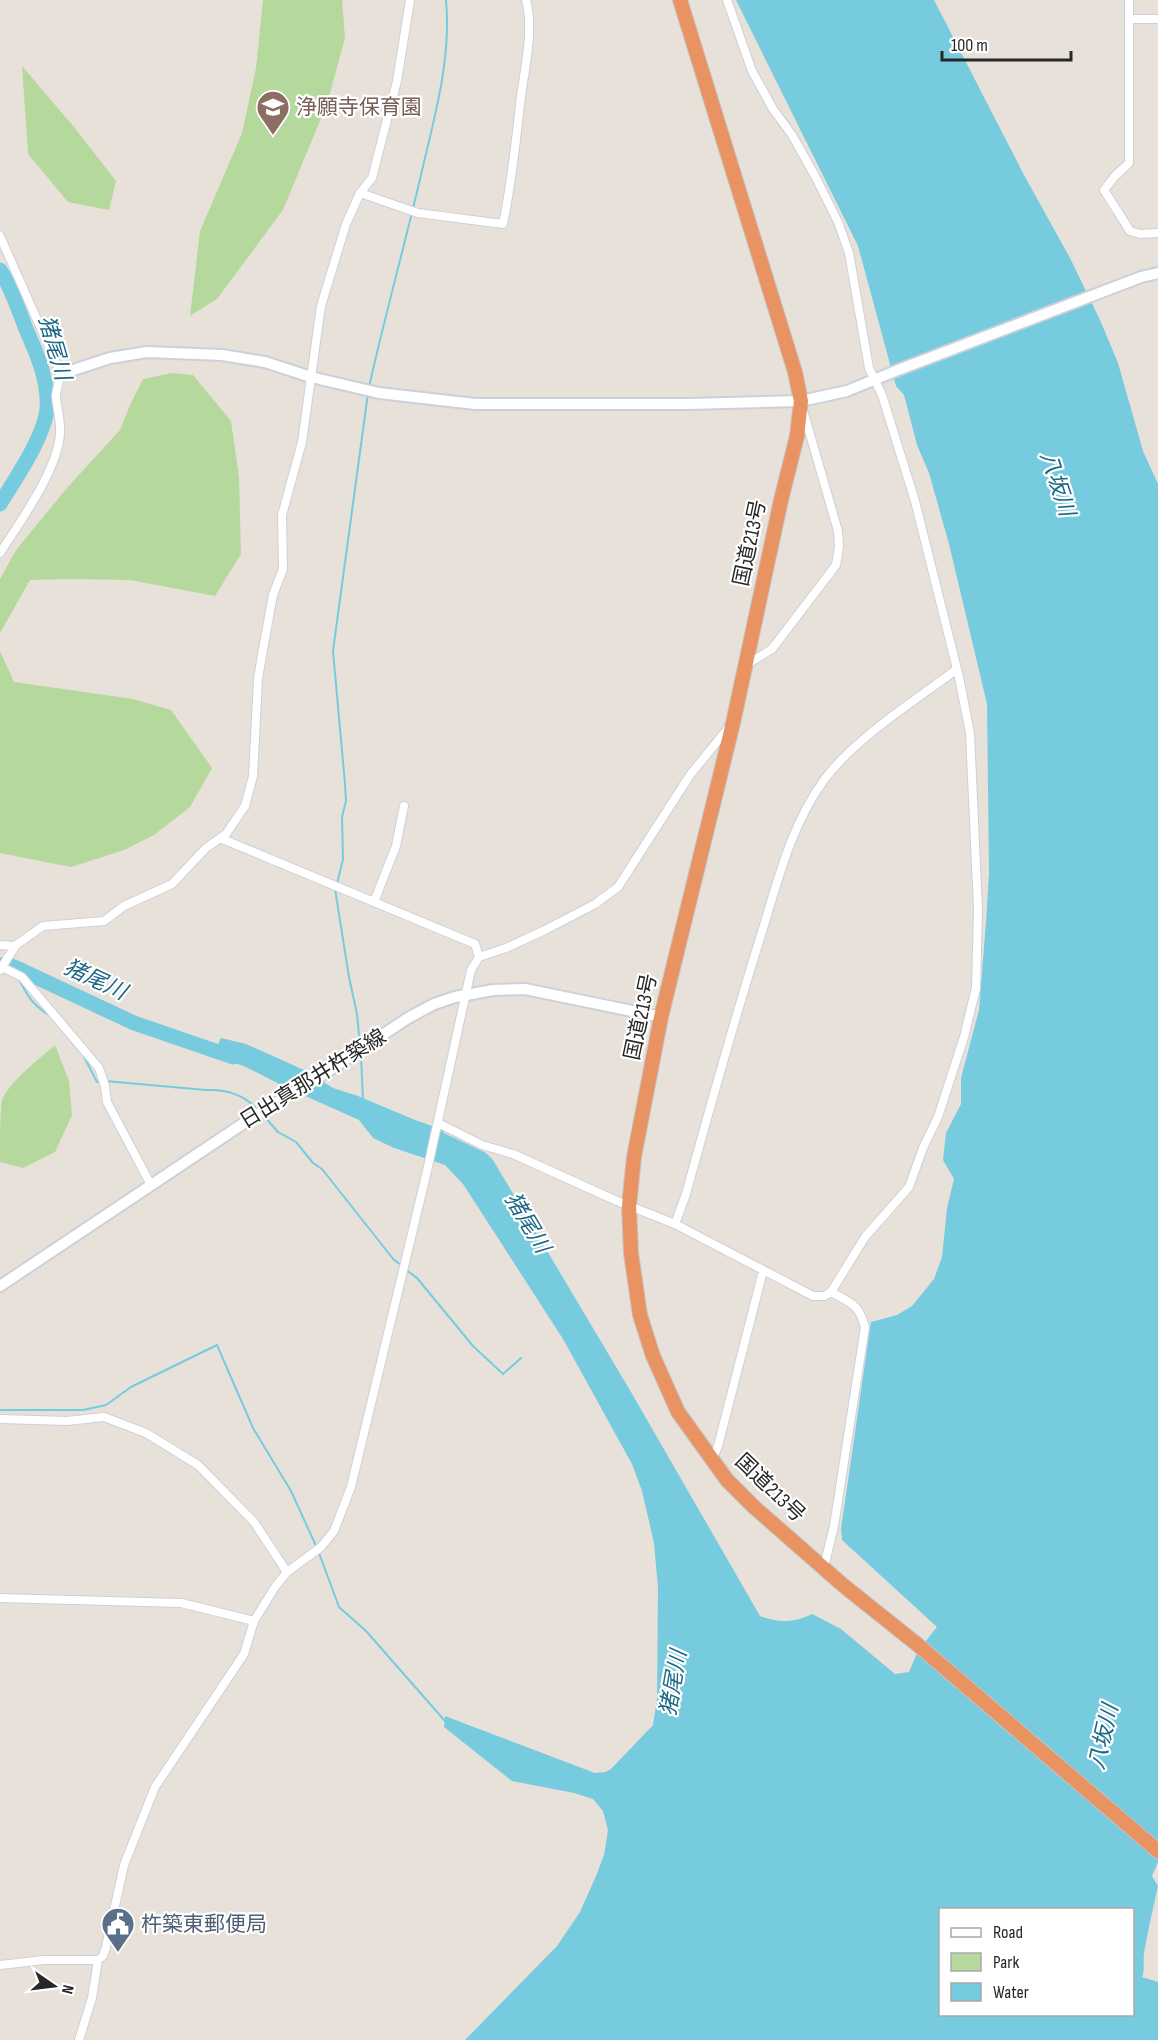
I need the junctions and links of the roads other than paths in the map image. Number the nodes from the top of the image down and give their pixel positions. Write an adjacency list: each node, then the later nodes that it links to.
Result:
1 (410, 0): 8 (street)
2 (526, 0): 8 (street)
3 (680, 0): 15 (highway, 国道213号)
4 (727, 0): 14 (street)
5 (1129, 0): 6 (street)
6 (1129, 19): 7 (street); 9 (street)
7 (1158, 19)
8 (360, 193): 13 (street)
9 (1158, 233)
10 (0, 236): 12 (street)
11 (1158, 273): 14 (street)
12 (61, 374): 13 (street); 16 (street)
13 (311, 376): 15 (street); 21 (street)
14 (875, 380): 15 (street); 18 (street)
15 (801, 401): 17 (highway, 国道213号); 17 (street)
16 (0, 553)
17 (745, 666): 19 (highway, 国道213号)
18 (957, 669): 32 (street); 35 (street)
19 (733, 723): 25 (street); 28 (highway, 国道213号)
20 (404, 806): 22 (street)
21 (220, 838): 22 (street); 24 (street)
22 (374, 902): 25 (street)
23 (0, 945): 24 (street)
24 (15, 946): 26 (street)
25 (479, 957): 27 (street)
26 (1, 968): 30 (street)
27 (467, 995): 28 (street, 日出真那井杵築線); 29 (street); 30 (street, 日出真那井杵築線)
28 (661, 1017): 31 (highway, 国道213号)
29 (438, 1123): 31 (street); 39 (street)
30 (151, 1185): 34 (street, 日出真那井杵築線)
31 (629, 1206): 32 (street); 37 (highway, 国道213号)
32 (675, 1224): 33 (street)
33 (763, 1271): 35 (street); 37 (street)
34 (0, 1286)
35 (831, 1292): 38 (street)
36 (0, 1419): 39 (street)
37 (711, 1460): 38 (highway, 国道213号)
38 (824, 1567): 42 (highway, 国道213号)
39 (287, 1572): 41 (street)
40 (0, 1598): 41 (street)
41 (254, 1621): 43 (street)
42 (1158, 1851)
43 (98, 1960): 44 (street); 45 (street)
44 (0, 1965)
45 (79, 2040)

